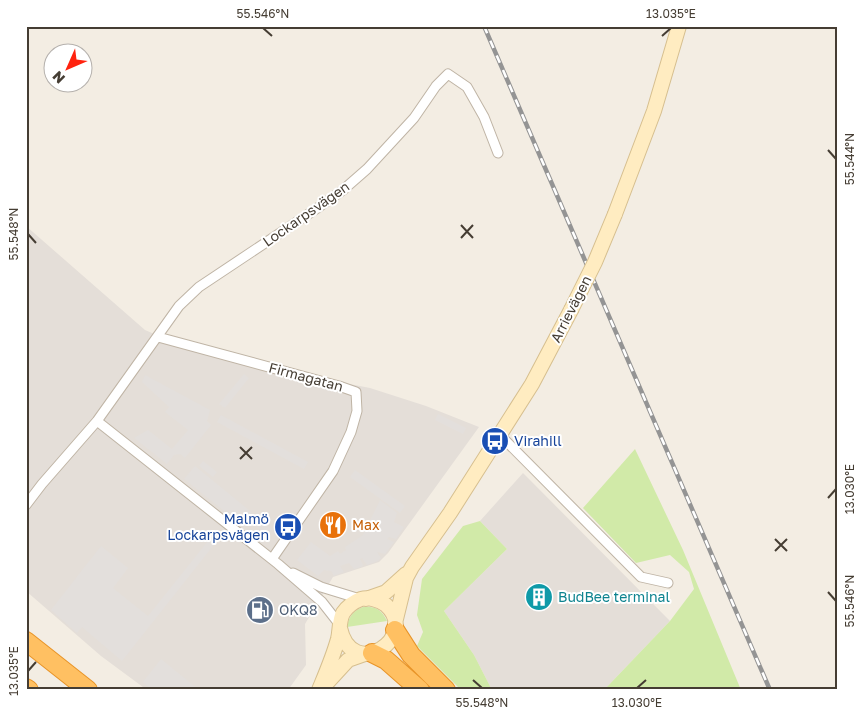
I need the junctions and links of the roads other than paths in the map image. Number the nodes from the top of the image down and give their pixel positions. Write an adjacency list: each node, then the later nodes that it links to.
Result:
1 (679, 26): 5 (main road, Arrievägen, bridge)
2 (498, 153): 3 (street, Lockarpsvägen)
3 (158, 337): 4 (street, Lockarpsvägen); 7 (street, Firmagatan)
4 (97, 421): 6 (street, Lockarpsvägen); 7 (street)
5 (499, 434): 8 (main road, Arrievägen); 9 (street)
6 (26, 505)
7 (275, 561): 10 (street); 11 (street)
8 (412, 568): 10 (main road, Arrievägen); 12 (main road, Arrievägen)
9 (668, 583)
10 (363, 599): 11 (main road); 12 (main road)
11 (340, 627): 14 (main road); 16 (main road)
12 (395, 627): 14 (main road); 18 (highway)
13 (26, 641): 15 (highway)
14 (368, 653): 16 (main road); 17 (highway)
15 (90, 690)
16 (320, 690)
17 (420, 690)
18 (446, 690)

